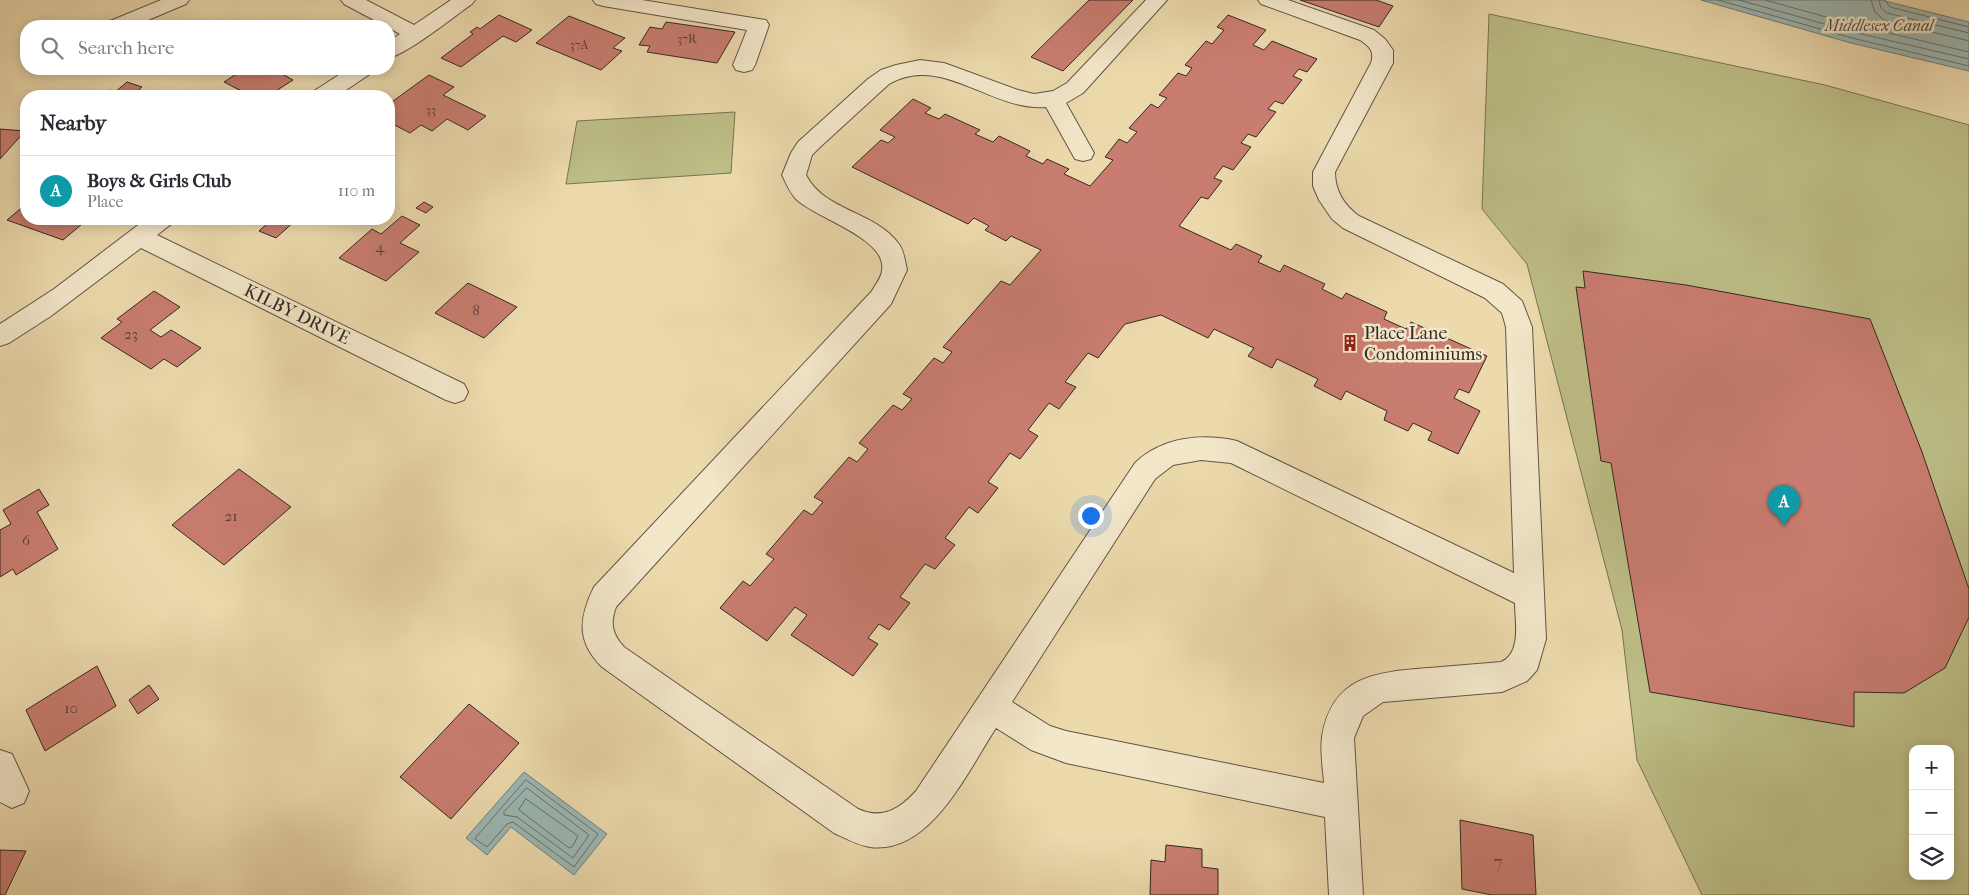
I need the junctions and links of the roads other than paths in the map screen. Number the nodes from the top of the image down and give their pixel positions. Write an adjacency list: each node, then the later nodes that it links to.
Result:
1 (179, 0): 7 (street)
2 (351, 0): 8 (street)
3 (465, 0): 10 (street)
4 (603, 0): 12 (street)
5 (1157, 0): 15 (street)
6 (1268, 0): 21 (street)
7 (131, 20)
8 (389, 20)
9 (395, 23): 10 (street)
10 (415, 34): 11 (street)
11 (395, 47)
12 (744, 65)
13 (353, 75): 14 (street)
14 (331, 90)
15 (1052, 98): 16 (street); 22 (street)
16 (1083, 153)
17 (154, 225): 18 (street)
18 (139, 237): 19 (street); 20 (street, KILBY DRIVE)
19 (0, 336)
20 (455, 392)
21 (1530, 596): 22 (street); 23 (street)
22 (992, 707): 23 (street)
23 (1340, 803): 24 (street)
24 (1346, 895)

